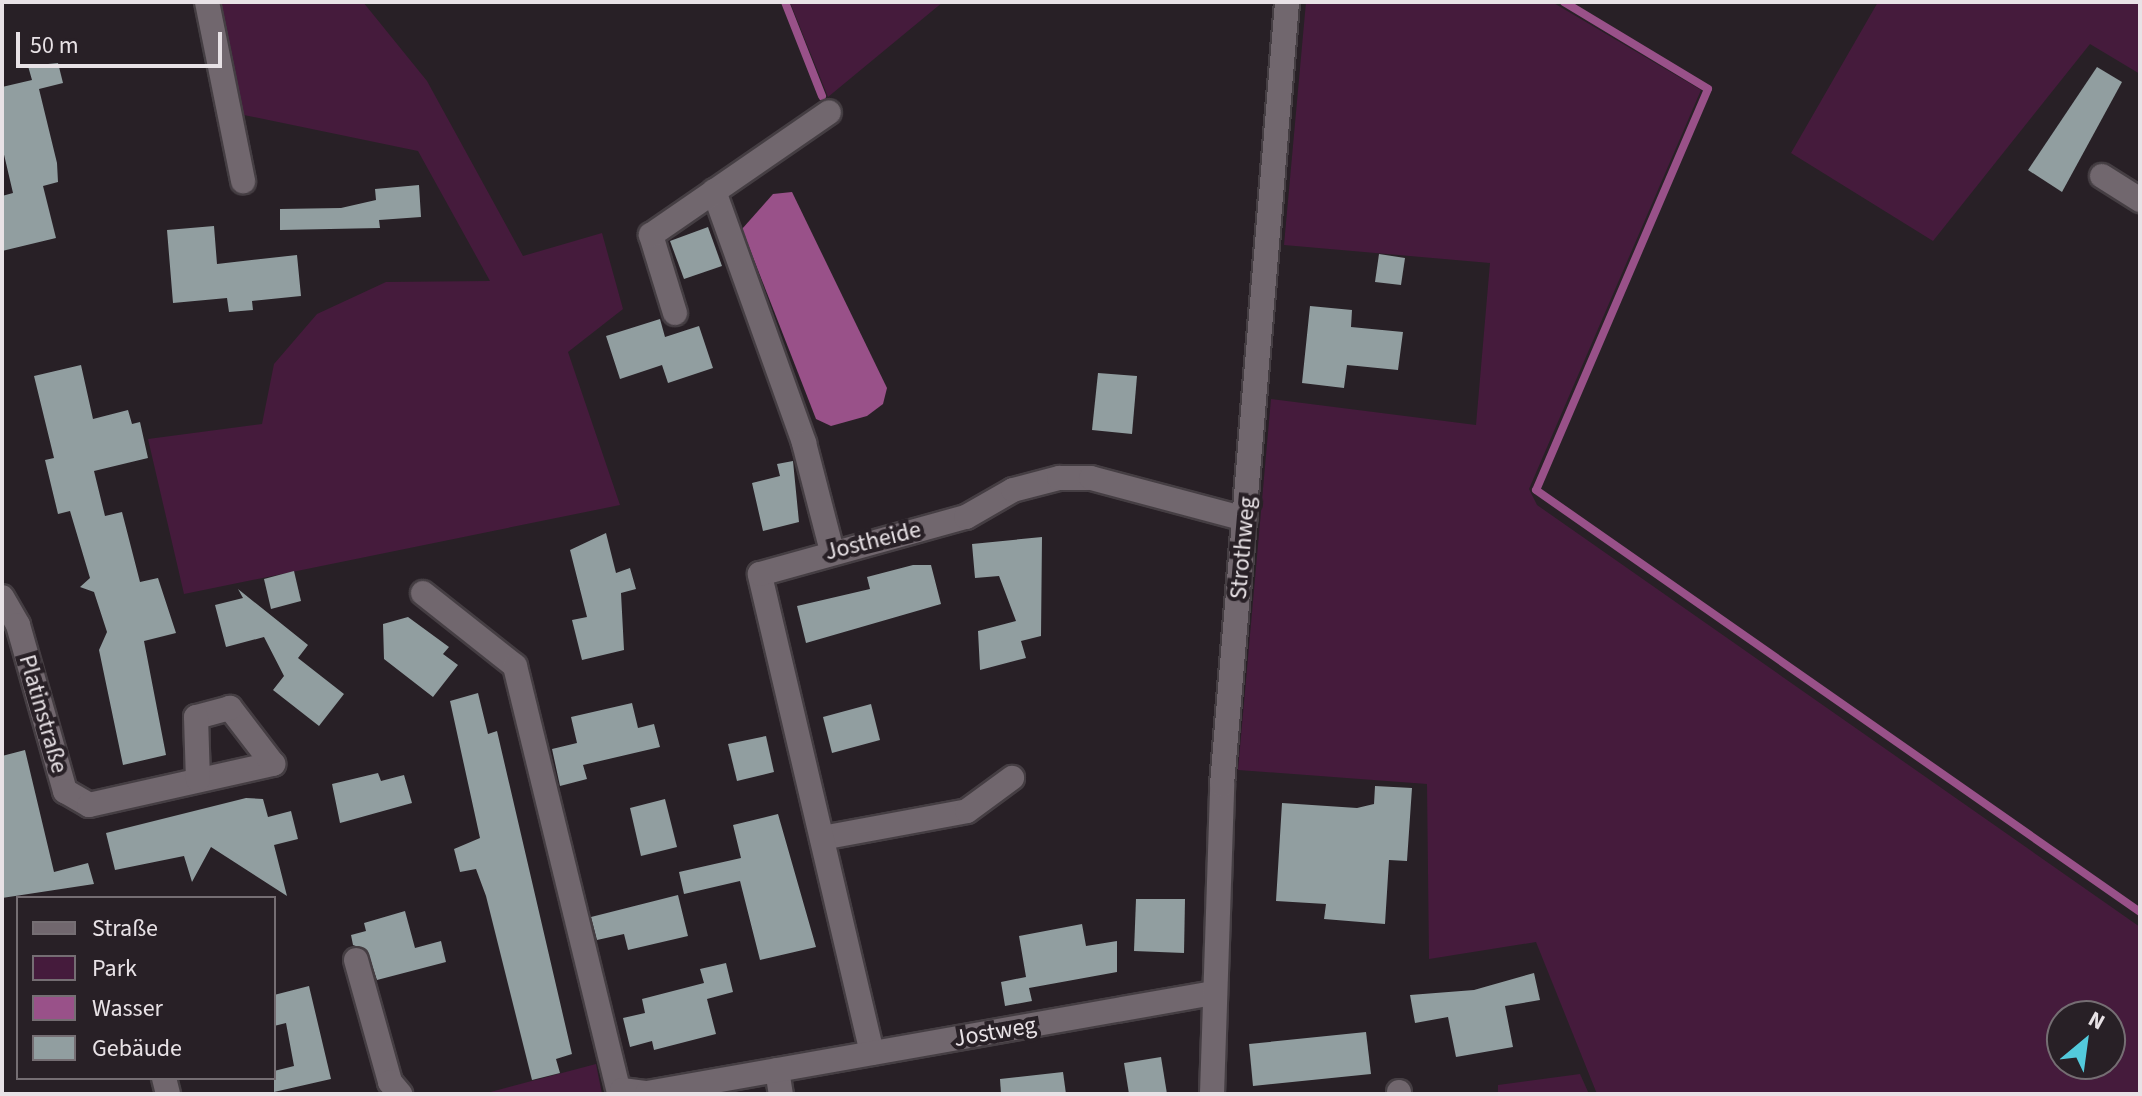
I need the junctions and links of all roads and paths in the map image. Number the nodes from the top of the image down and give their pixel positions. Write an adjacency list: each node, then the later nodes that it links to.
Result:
1 (207, 2): 5 (street)
2 (1287, 2): 9 (street, Strothweg)
3 (829, 112): 6 (street)
4 (2102, 176): 7 (street)
5 (243, 181)
6 (714, 191): 8 (street); 10 (street)
7 (2140, 200)
8 (675, 313)
9 (1245, 519): 10 (street, Jostheide); 17 (street, Strothweg)
10 (832, 551): 15 (street, Jostheide)
11 (423, 593): 20 (street, Jostweg)
12 (2, 597): 14 (street, Platinstraße)
13 (1012, 778): 15 (street)
14 (198, 780)
15 (822, 838): 18 (street, Jostheide)
16 (356, 960): 21 (street)
17 (1213, 993): 18 (street, Jostweg); 22 (street, Strothweg)
18 (872, 1053): 19 (street, Jostweg)
19 (779, 1082): 20 (street, Jostweg)
20 (620, 1092)
21 (400, 1094)
22 (1212, 1094)

